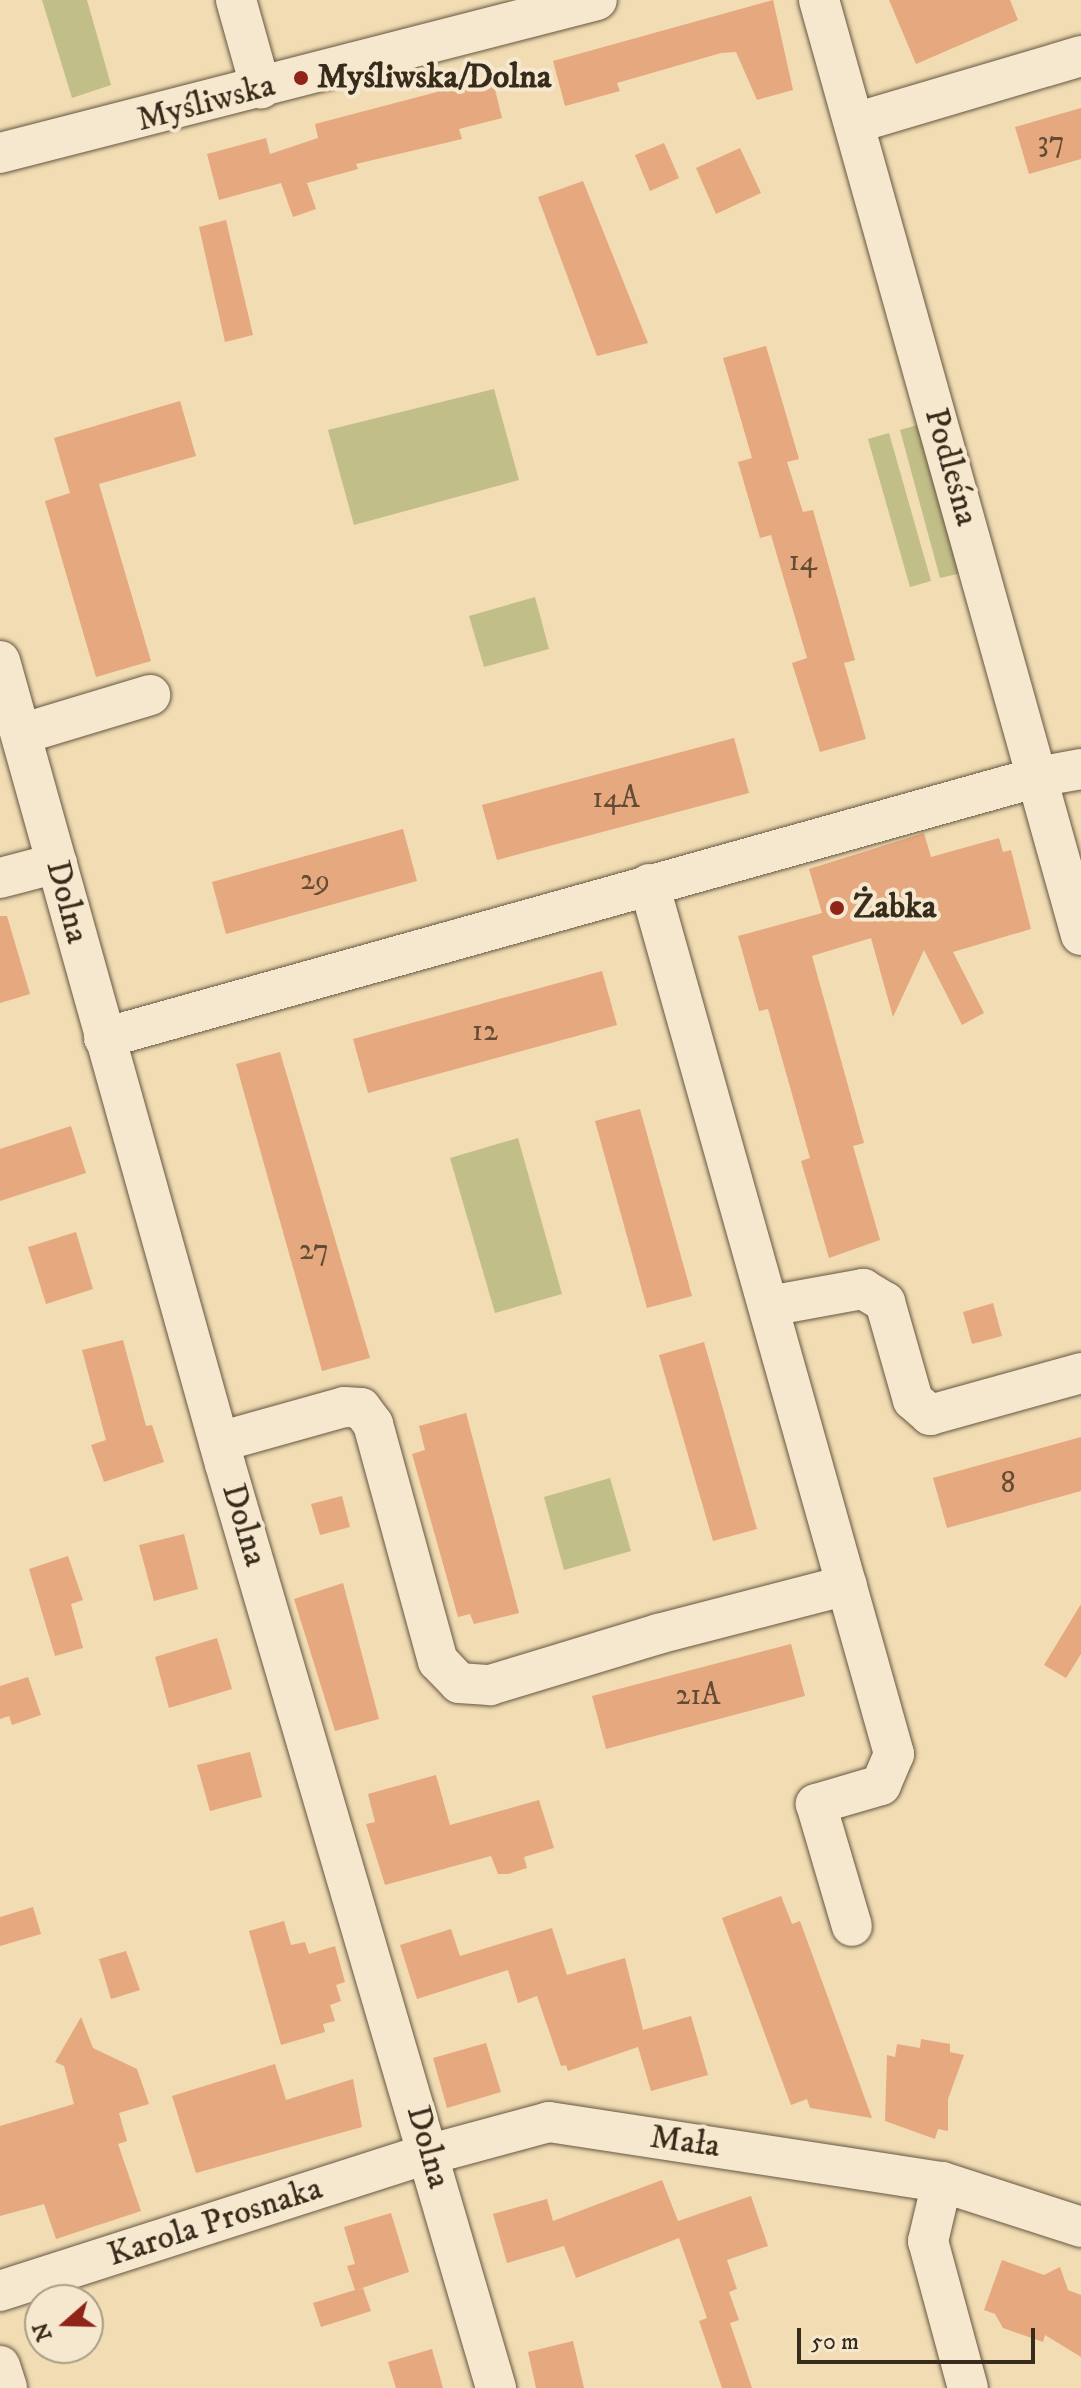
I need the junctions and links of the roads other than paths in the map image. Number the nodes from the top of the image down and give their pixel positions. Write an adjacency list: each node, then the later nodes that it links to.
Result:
1 (236, 0): 5 (street)
2 (597, 0): 5 (street, Myśliwska)
3 (819, 0): 6 (street, Podleśna)
4 (1081, 56): 6 (street)
5 (261, 89): 7 (street, Myśliwska)
6 (855, 123): 12 (street, Podleśna)
7 (0, 153)
8 (0, 661): 10 (street, Dolna)
9 (150, 695): 10 (street)
10 (21, 734): 13 (street, Dolna)
11 (1081, 769): 12 (street)
12 (1039, 776): 15 (street); 16 (street, Podleśna)
13 (57, 863): 14 (street); 17 (street, Dolna)
14 (0, 878)
15 (649, 884): 17 (street); 18 (street)
16 (1081, 935)
17 (104, 1038): 20 (street, Dolna)
18 (769, 1306): 19 (street); 21 (street)
19 (1081, 1373)
20 (219, 1442): 21 (street); 23 (street, Dolna)
21 (847, 1585): 22 (street)
22 (852, 1926)
23 (430, 2153): 24 (street, Mała); 26 (street, Karola Prosnaka); 29 (street, Dolna)
24 (942, 2182): 25 (street, Mała); 30 (street)
25 (1081, 2227)
26 (0, 2291)
27 (0, 2366): 28 (street)
28 (7, 2388)
29 (496, 2388)
30 (968, 2388)

